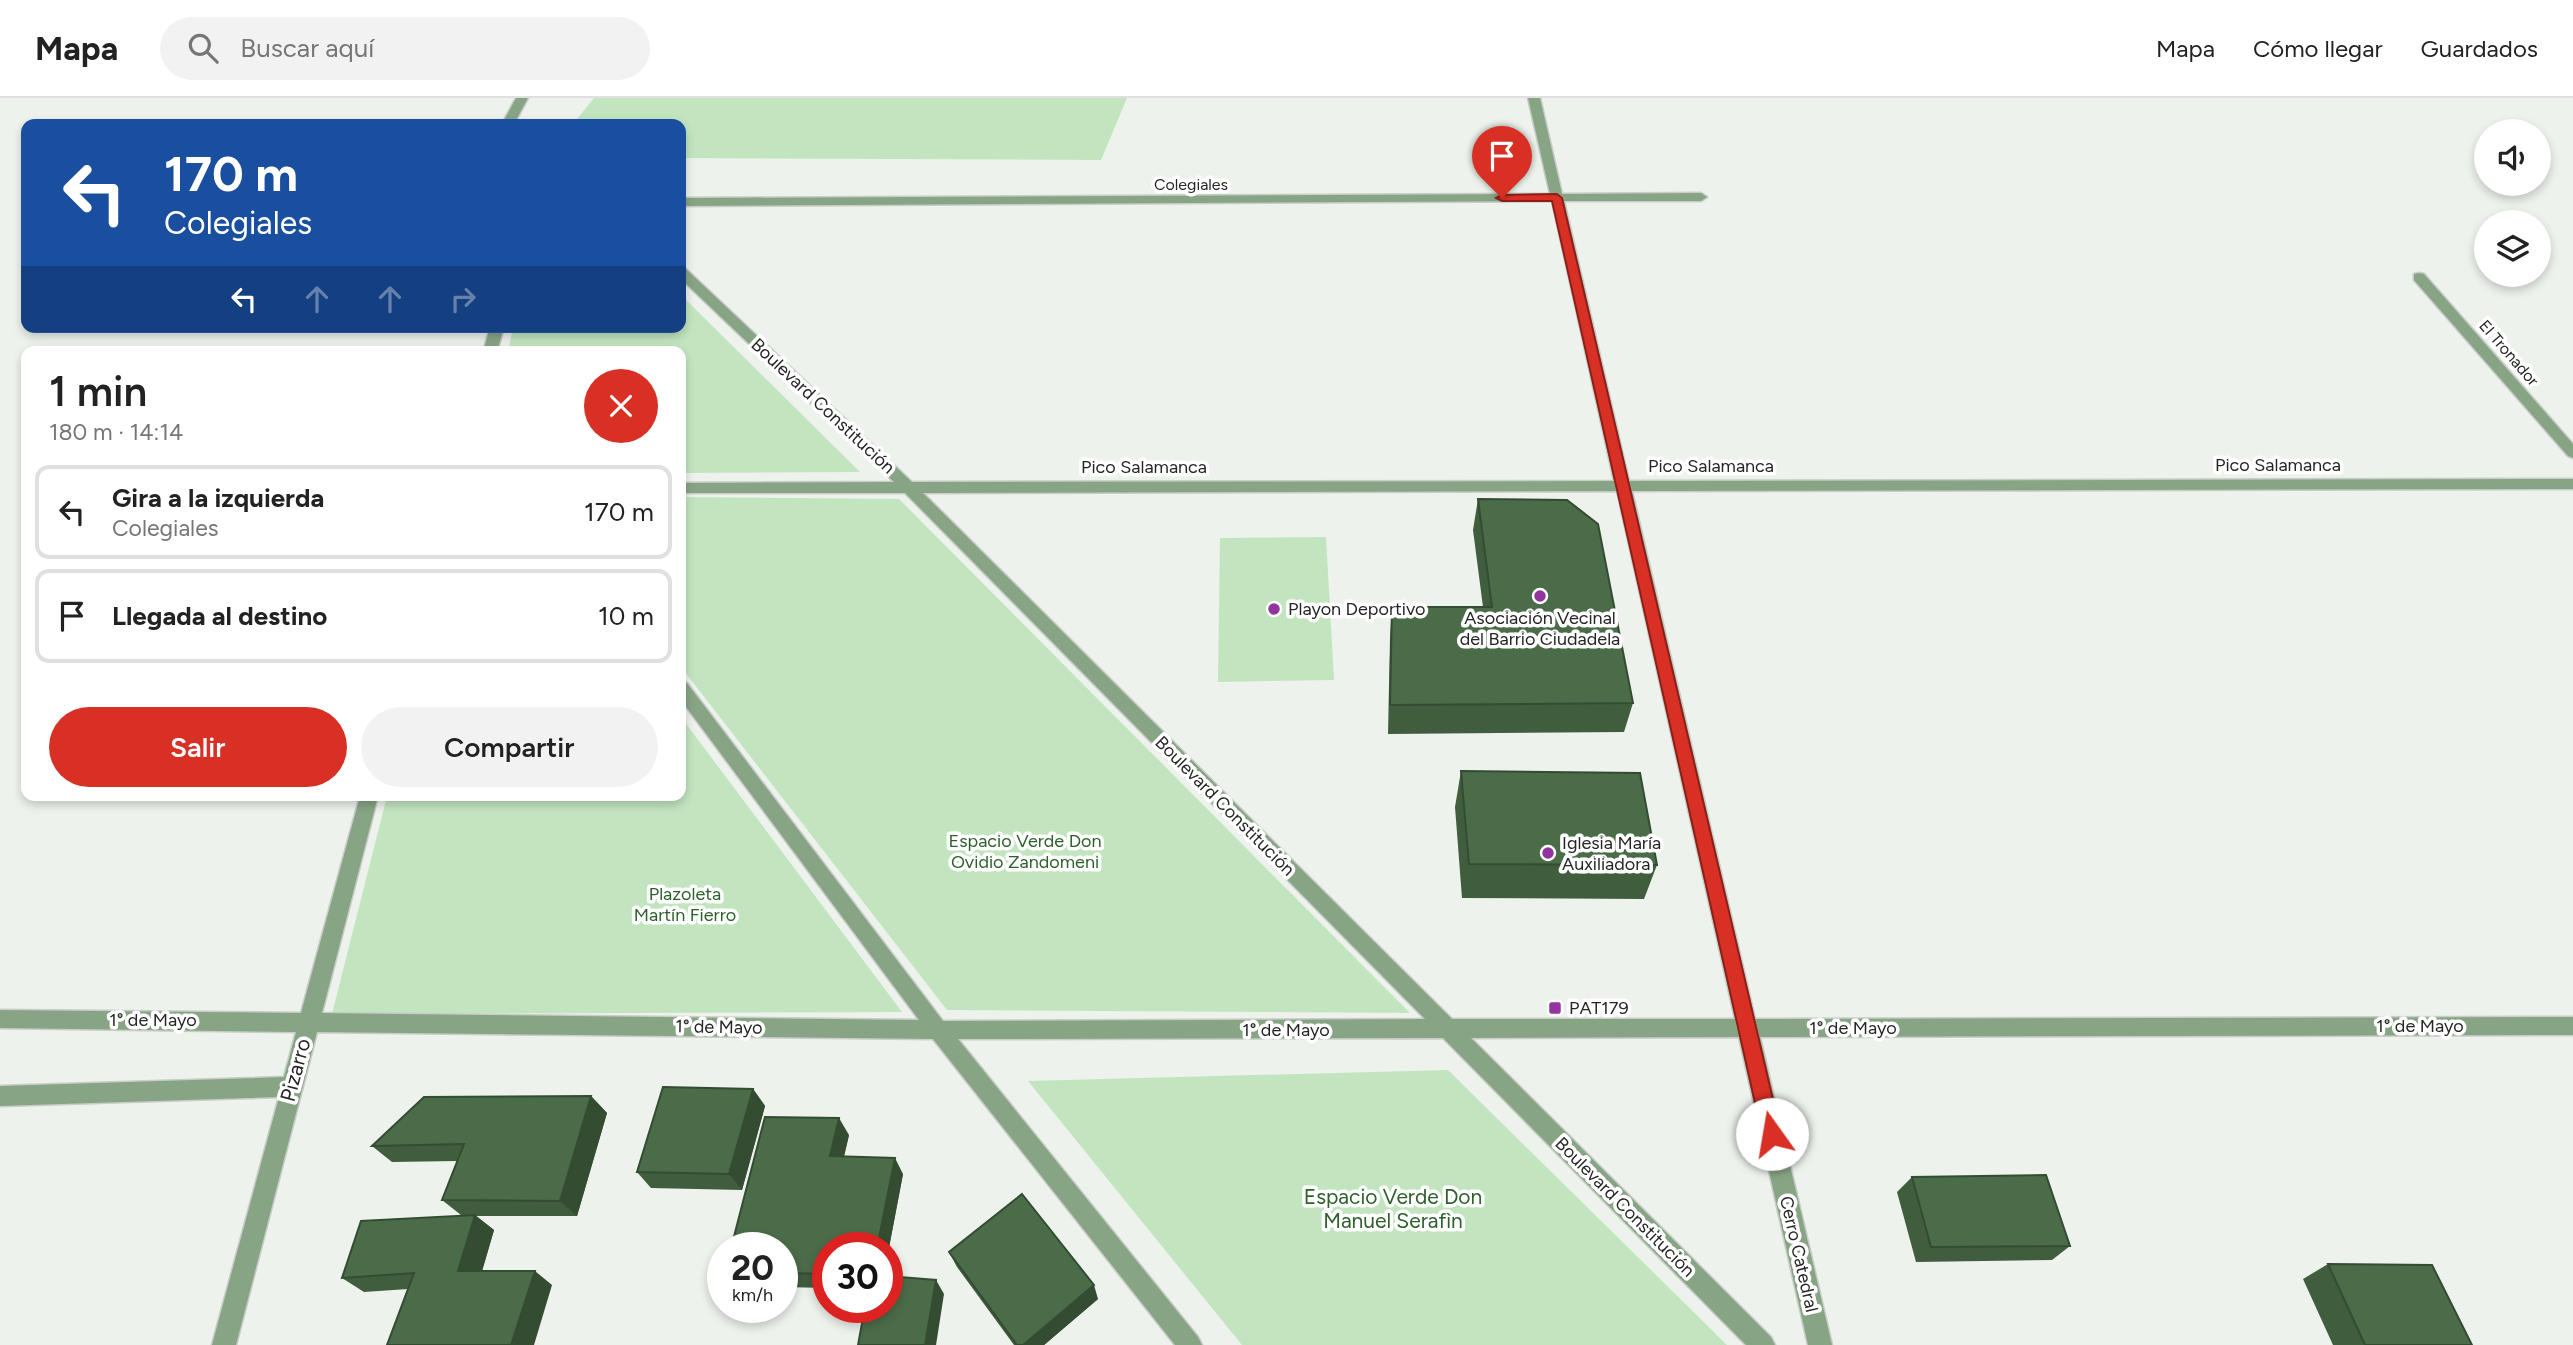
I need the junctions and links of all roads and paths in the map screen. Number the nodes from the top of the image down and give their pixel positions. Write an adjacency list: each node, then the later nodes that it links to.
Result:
1 (522, 98): 3 (street)
2 (1534, 98): 5 (street, Cerro Catedral)
3 (511, 119)
4 (1701, 197): 5 (street, Colegiales)
5 (1557, 198): 6 (street, Colegiales); 11 (street, Cerro Catedral)
6 (686, 202)
7 (686, 277): 12 (street, Boulevard Constitución)
8 (2419, 277): 9 (street, El Tronador)
9 (2573, 453)
10 (2573, 484): 11 (street, Pico Salamanca)
11 (1622, 486): 12 (street, Pico Salamanca); 19 (street, Cerro Catedral)
12 (908, 487): 13 (street, Pico Salamanca); 21 (street, Boulevard Constitución)
13 (686, 488)
14 (686, 695): 20 (street)
15 (368, 801): 17 (street, Pizarro)
16 (0, 1019): 17 (street, 1° de Mayo)
17 (308, 1021): 20 (street, 1° de Mayo); 22 (street, Pizarro)
18 (2573, 1026): 19 (street, 1° de Mayo)
19 (1747, 1028): 21 (street, 1° de Mayo); 27 (street, Cerro Catedral)
20 (938, 1030): 21 (street, 1° de Mayo); 25 (street)
21 (1447, 1030): 26 (street, Boulevard Constitución)
22 (291, 1087): 23 (street); 24 (street, Pizarro)
23 (0, 1096)
24 (224, 1345)
25 (1190, 1345)
26 (1763, 1345)
27 (1820, 1345)

